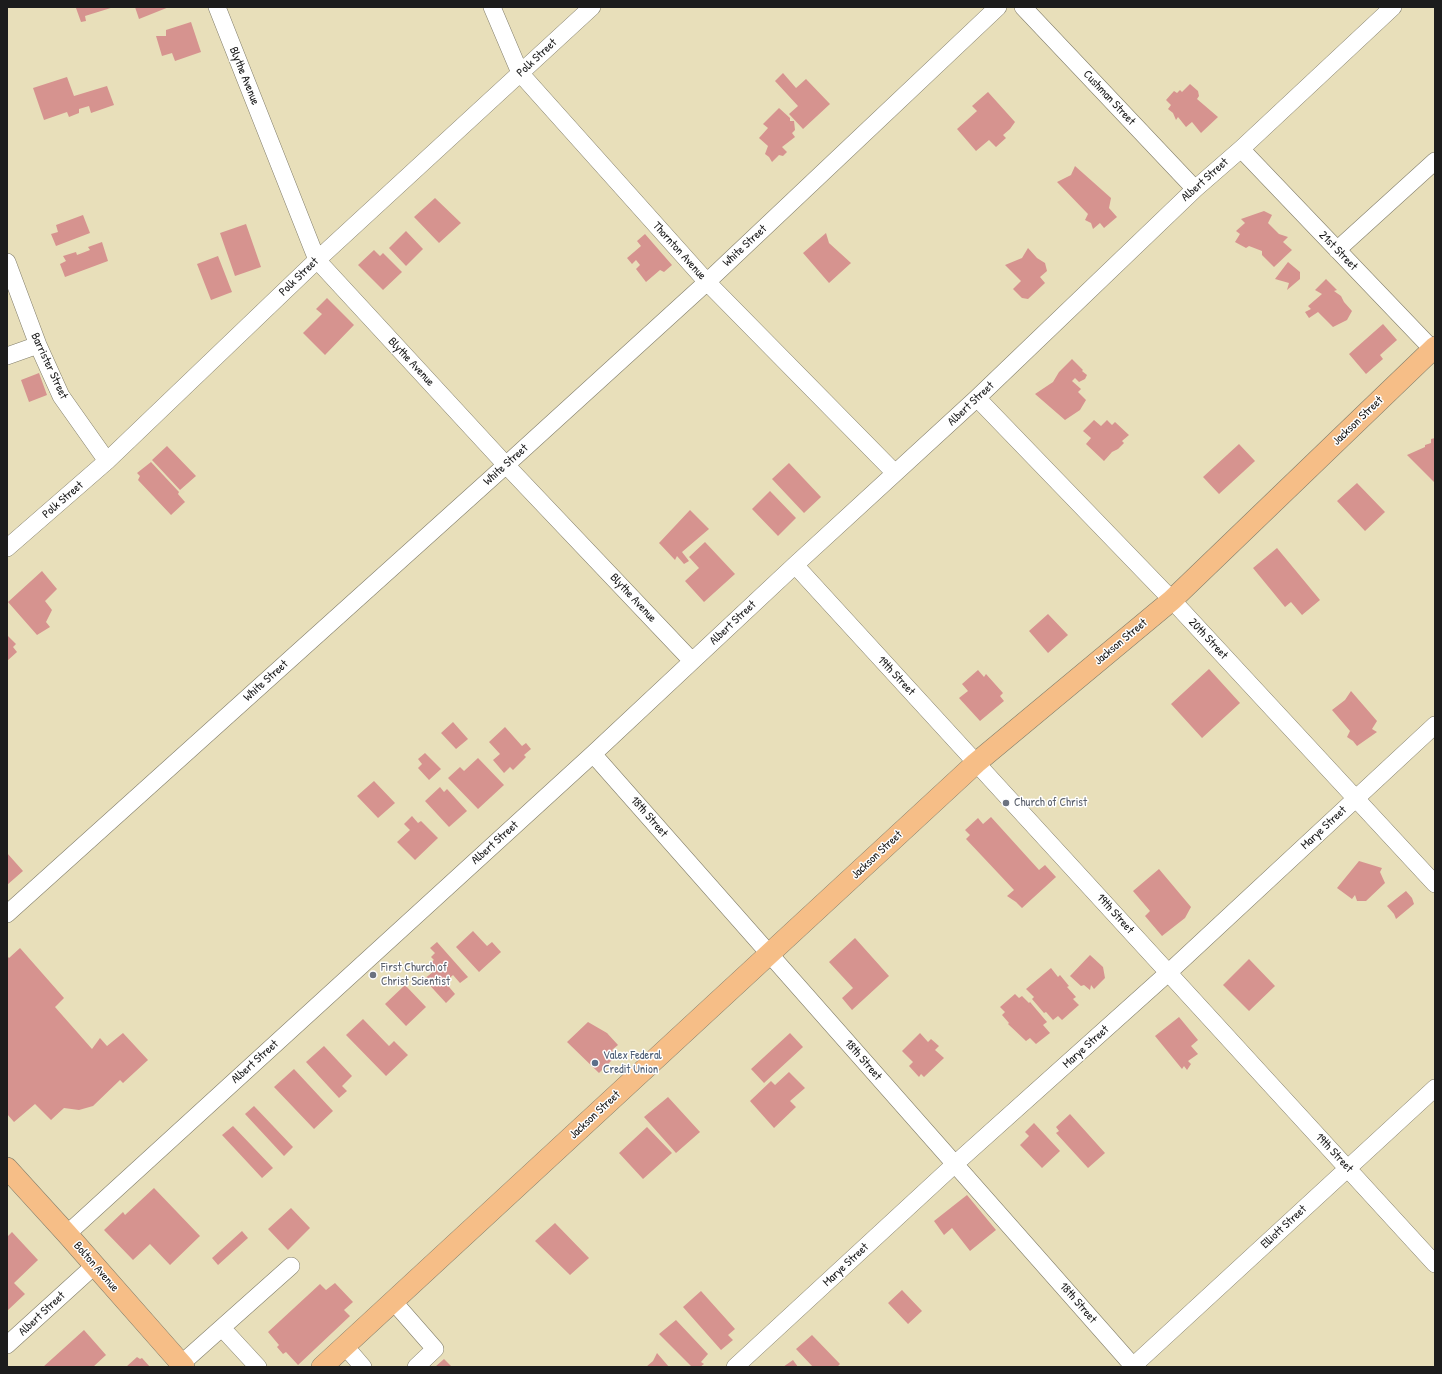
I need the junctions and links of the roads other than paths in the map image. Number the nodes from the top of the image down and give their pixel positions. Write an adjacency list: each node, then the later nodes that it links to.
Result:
1 (217, 7): 12 (street, Blythe Avenue)
2 (492, 7): 7 (street, Thornton Avenue)
3 (592, 7): 7 (street, Polk Street)
4 (998, 7): 14 (street, White Street)
5 (1023, 7): 10 (street, Cushman Street)
6 (1393, 7): 8 (street, Albert Street)
7 (520, 73): 12 (street, Polk Street); 14 (street, Thornton Avenue)
8 (1241, 149): 10 (street, Albert Street); 11 (street, 21st Street)
9 (1435, 161): 11 (street)
10 (1195, 189): 18 (street, Albert Street)
11 (1337, 250): 16 (street, 21st Street)
12 (317, 260): 19 (street, Polk Street); 20 (street, Blythe Avenue)
13 (7, 262): 15 (street, Barrister Street)
14 (707, 282): 20 (street, White Street); 21 (street, Thornton Avenue)
15 (38, 345): 17 (street); 19 (street, Barrister Street)
16 (1434, 350): 24 (main road, Jackson Street)
17 (7, 356)
18 (977, 398): 21 (street, Albert Street); 24 (street, 20th Street)
19 (107, 462): 22 (street, Polk Street)
20 (506, 465): 25 (street, Blythe Avenue); 31 (street, White Street)
21 (895, 473): 23 (street, Albert Street)
22 (7, 548)
23 (795, 565): 25 (street, Albert Street); 28 (street, 19th Street)
24 (1172, 600): 28 (main road, Jackson Street); 29 (street, 20th Street)
25 (692, 661): 27 (street, Albert Street)
26 (1435, 725): 29 (street, Marye Street)
27 (593, 754): 32 (street, 18th Street); 38 (street, Albert Street)
28 (976, 763): 32 (main road, Jackson Street); 33 (street, 19th Street)
29 (1355, 799): 30 (street, 20th Street); 33 (street, Marye Street)
30 (1435, 884)
31 (7, 914)
32 (770, 954): 35 (street, 18th Street); 42 (main road, Jackson Street)
33 (1168, 973): 35 (street, Marye Street); 37 (street, 19th Street)
34 (1435, 1088): 37 (street, Elliott Street)
35 (955, 1164): 51 (street, Marye Street); 52 (street, 18th Street)
36 (7, 1168): 38 (main road, Bolton Avenue)
37 (1348, 1168): 39 (street, 19th Street); 52 (street, Elliott Street)
38 (67, 1234): 40 (main road, Bolton Avenue)
39 (1435, 1264)
40 (94, 1266): 44 (street, Albert Street); 46 (main road, Bolton Avenue)
41 (290, 1266): 43 (street)
42 (393, 1301): 45 (main road, Jackson Street); 50 (street)
43 (222, 1328): 46 (street); 47 (street)
44 (7, 1346)
45 (345, 1346): 48 (main road, Jackson Street); 49 (street)
46 (183, 1366)
47 (258, 1367)
48 (322, 1367)
49 (363, 1367)
50 (416, 1367)
51 (735, 1367)
52 (1133, 1367)

